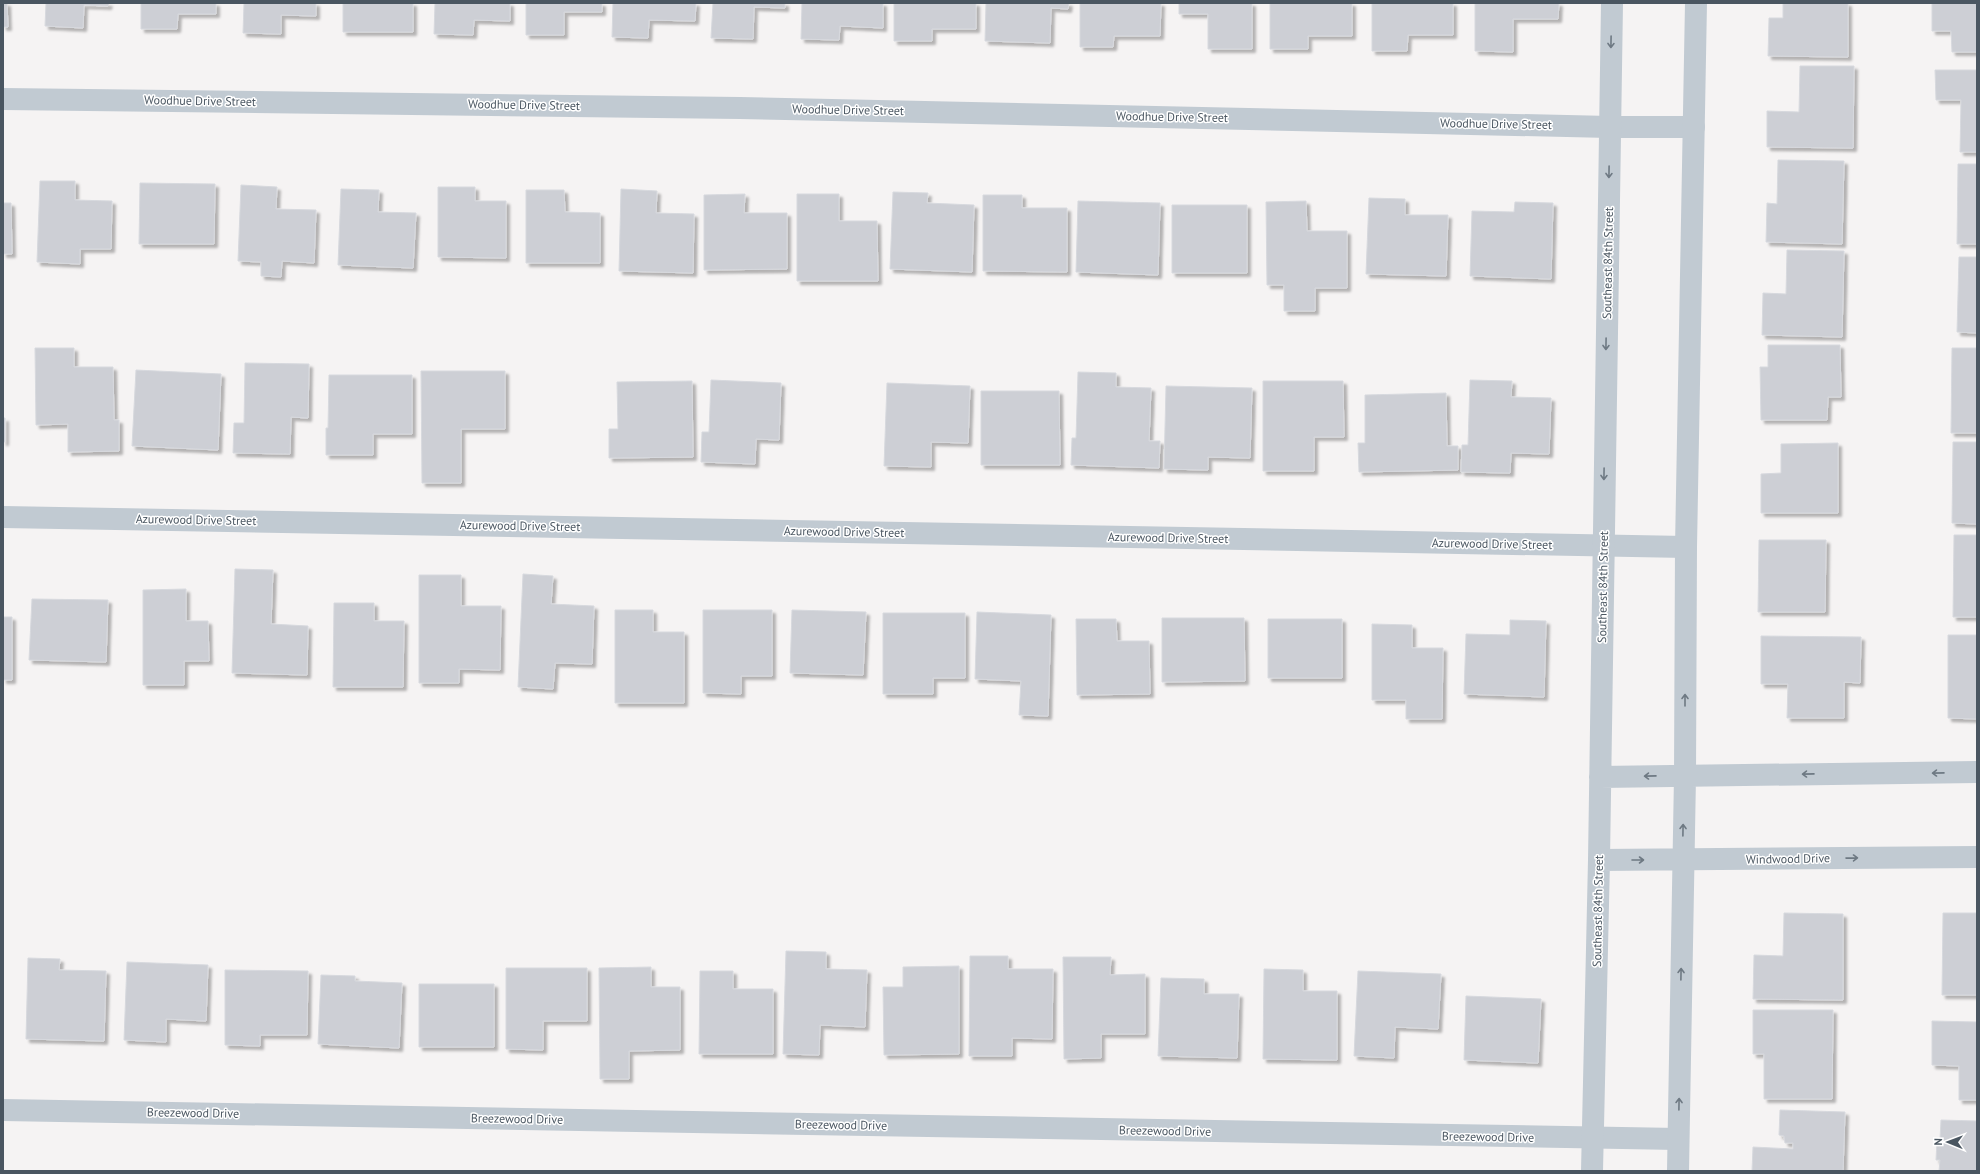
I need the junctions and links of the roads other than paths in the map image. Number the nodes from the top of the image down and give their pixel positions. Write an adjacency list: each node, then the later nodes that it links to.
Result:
1 (1612, 3): 4 (street, Southeast 84th Street, one-way to 4)
2 (1696, 3): 5 (street)
3 (3, 98): 4 (street, Woodhue Drive Street)
4 (1610, 127): 5 (street, Woodhue Drive Street); 7 (street, Southeast 84th Street, one-way to 7)
5 (1694, 127): 8 (street)
6 (3, 517): 7 (street, Azurewood Drive Street)
7 (1603, 546): 8 (street, Azurewood Drive Street); 11 (street, Southeast 84th Street)
8 (1686, 547): 10 (street, one-way to 8)
9 (1977, 772): 10 (street, one-way to 10)
10 (1684, 776): 11 (street, one-way to 11); 14 (street, one-way to 10)
11 (1600, 777): 13 (street, Southeast 84th Street)
12 (1977, 857): 14 (street, Windwood Drive, one-way to 12)
13 (1599, 860): 14 (street, Windwood Drive, one-way to 14); 16 (street, Southeast 84th Street)
14 (1682, 860): 17 (street, one-way to 14)
15 (3, 1110): 16 (street, Breezewood Drive)
16 (1592, 1139): 17 (street, Breezewood Drive); 18 (street, Southeast 84th Street)
17 (1678, 1139): 19 (street)
18 (1592, 1171)
19 (1678, 1171)

